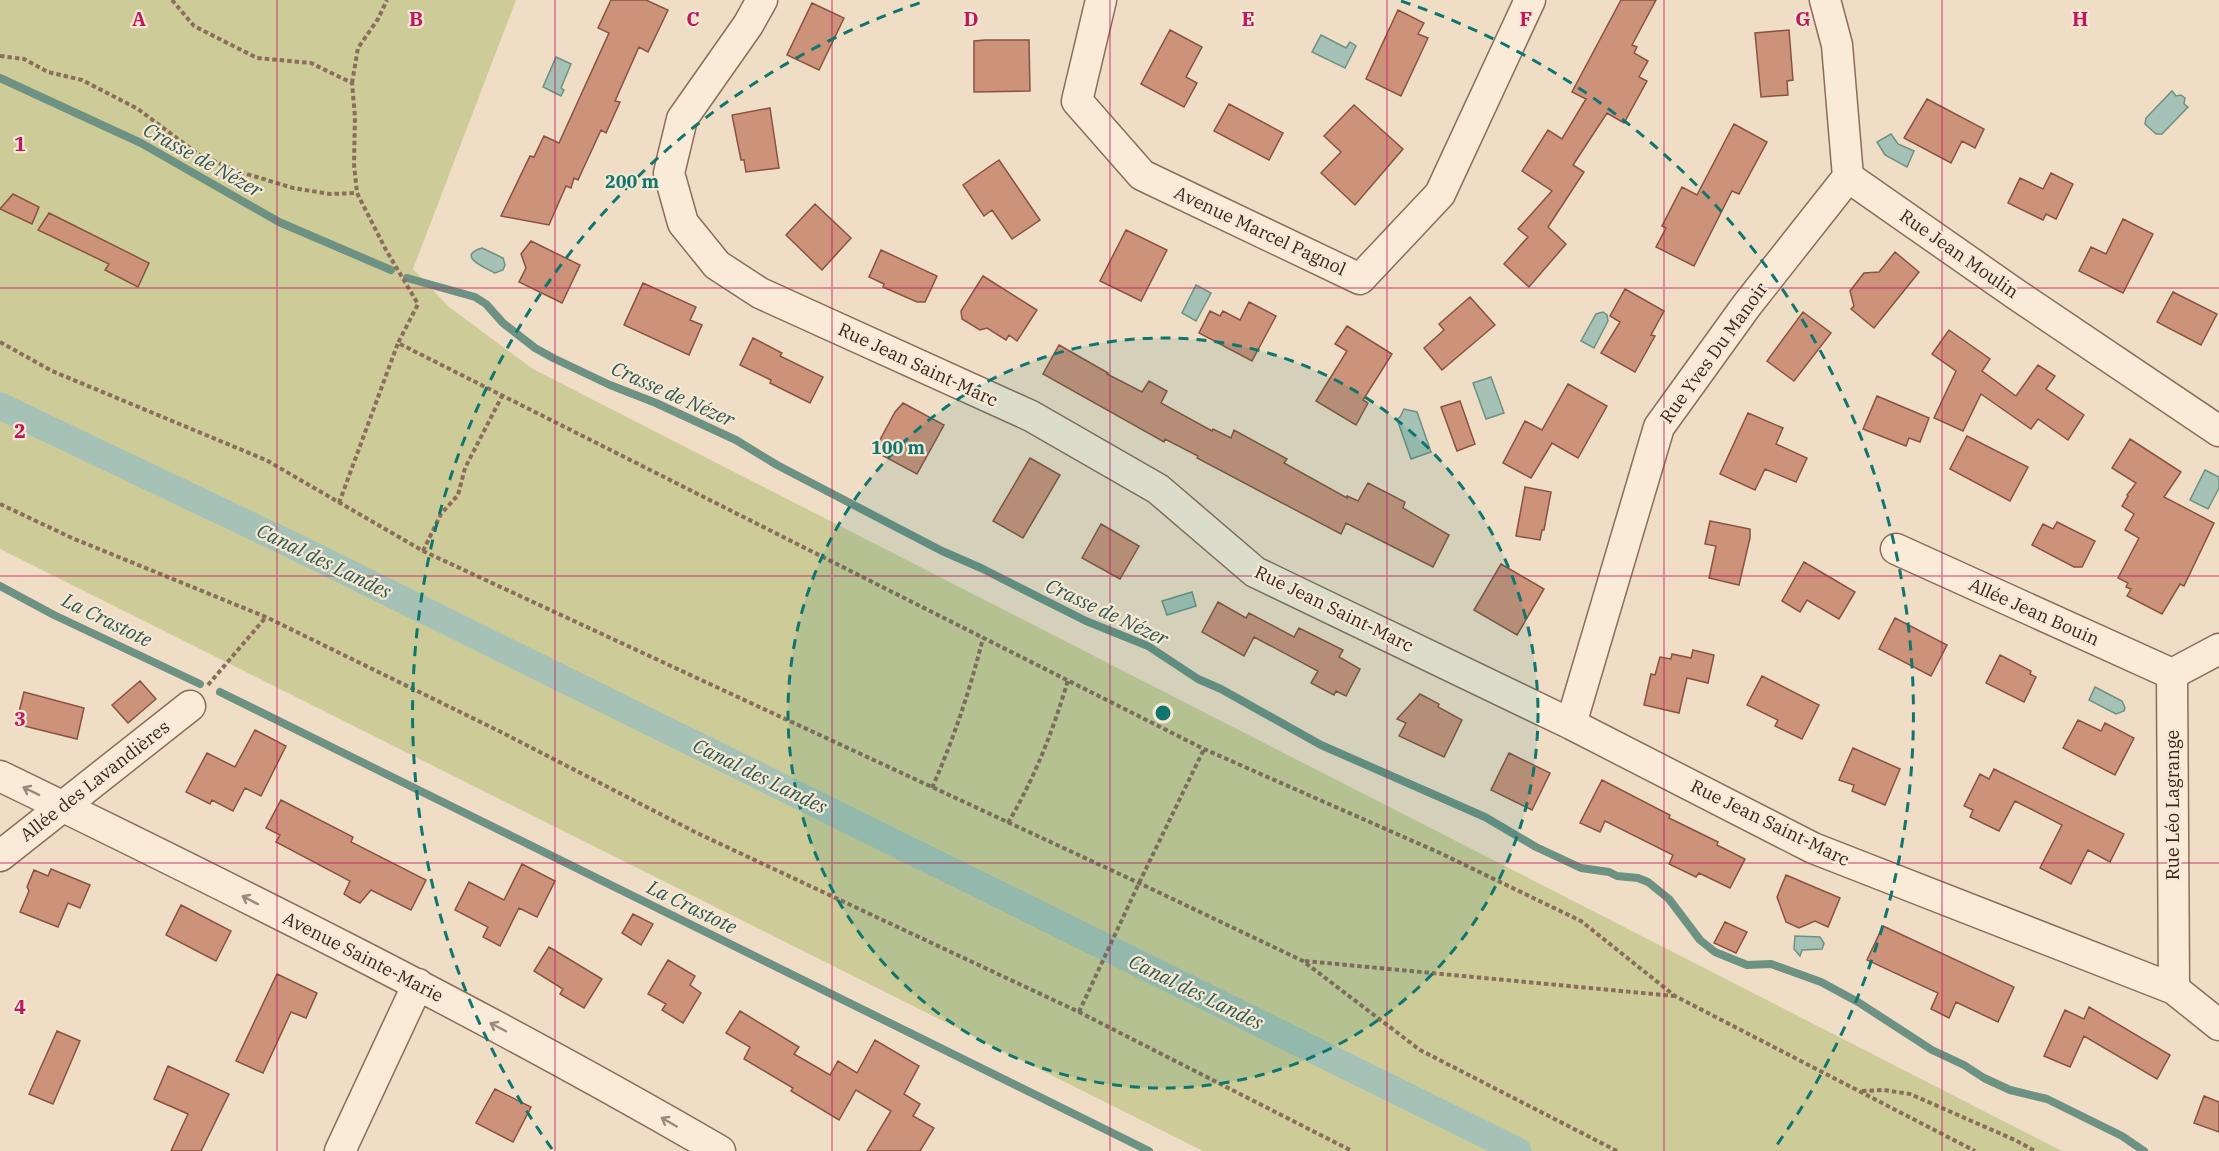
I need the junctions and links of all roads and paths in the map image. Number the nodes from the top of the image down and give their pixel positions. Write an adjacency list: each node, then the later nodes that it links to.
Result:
1 (172, 0): 8 (path)
2 (387, 0): 8 (path)
3 (762, 0): 25 (street, Rue Jean Saint-Marc)
4 (1101, 0): 5 (street, Avenue Marcel Pagnol)
5 (1530, 0)
6 (1825, 0): 9 (street)
7 (0, 56): 10 (path)
8 (352, 83): 10 (path)
9 (1848, 177): 14 (street, Rue Jean Moulin); 25 (street, Rue Yves Du Manoir)
10 (357, 193): 12 (path)
11 (0, 342): 15 (path)
12 (398, 343): 13 (path); 15 (path)
13 (502, 396): 18 (path); 20 (path)
14 (2219, 431)
15 (339, 503): 18 (path)
16 (0, 504): 19 (path)
17 (1896, 549): 22 (street, Allée Jean Bouin)
18 (423, 551): 28 (path)
19 (266, 617): 24 (path); 37 (path)
20 (983, 638): 23 (path); 28 (path)
21 (2219, 649): 22 (street)
22 (2172, 674): 35 (street, Rue Léo Lagrange)
23 (1068, 680): 26 (path); 30 (path)
24 (190, 706): 29 (street, Allée des Lavandières)
25 (1571, 724): 35 (street, Rue Jean Saint-Marc)
26 (1204, 748): 32 (path); 36 (path)
27 (0, 776): 29 (street, Avenue Sainte-Marie, one-way to 27)
28 (932, 788): 30 (path)
29 (62, 806): 31 (street, Allée des Lavandières); 34 (street, Avenue Sainte-Marie, one-way to 29)
30 (1008, 823): 32 (path)
31 (0, 856)
32 (1138, 883): 33 (path); 37 (path)
33 (1303, 961): 36 (path); 43 (path)
34 (418, 984): 40 (street); 41 (street, Avenue Sainte-Marie, one-way to 34)
35 (2174, 989): 38 (street, Rue Jean Saint-Marc)
36 (1675, 996): 39 (path)
37 (1078, 1012): 42 (path)
38 (2219, 1025)
39 (1860, 1091): 44 (path); 45 (path)
40 (340, 1151)
41 (720, 1151)
42 (1352, 1151)
43 (1617, 1151)
44 (1974, 1151)
45 (2035, 1151)

